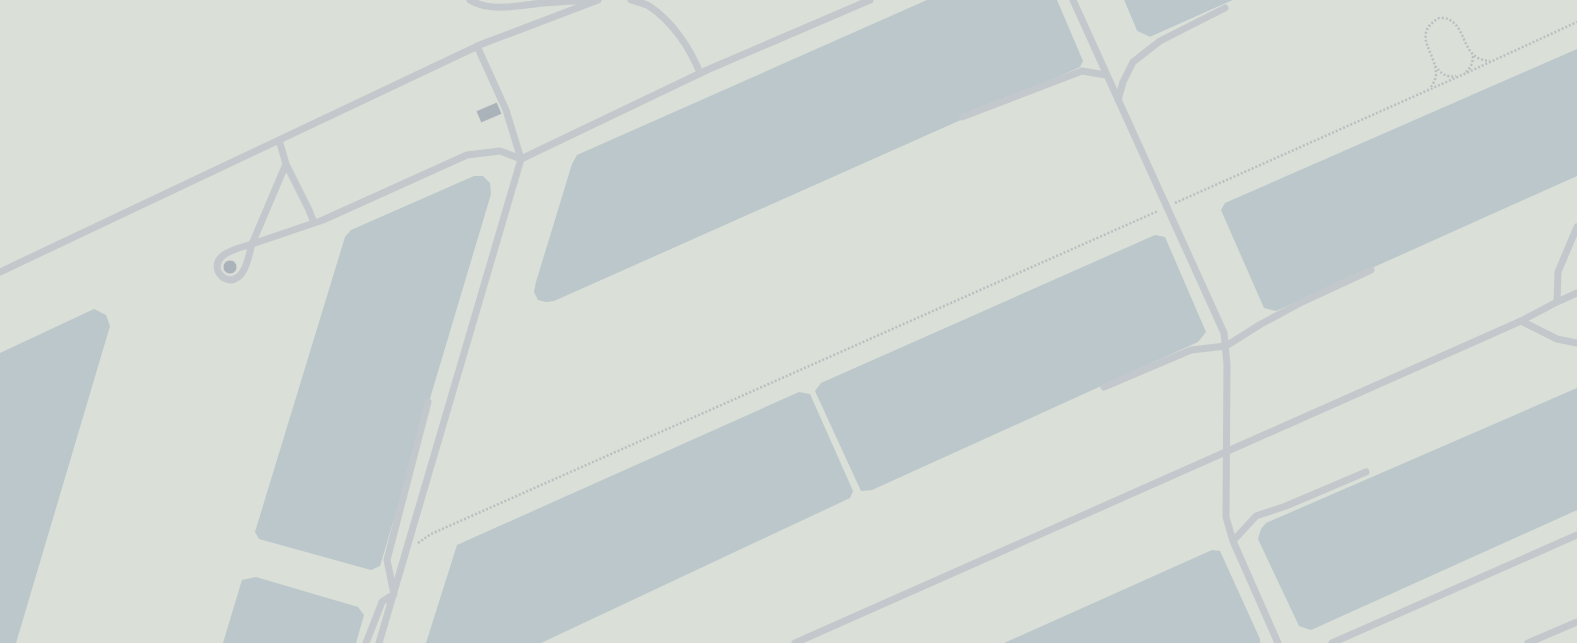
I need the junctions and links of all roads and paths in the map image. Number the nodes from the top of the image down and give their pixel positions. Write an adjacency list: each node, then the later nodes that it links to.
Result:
1 (470, 0): 2 (lane)
2 (589, 0)
3 (598, 0): 10 (lane)
4 (631, 0): 7 (lane)
5 (870, 0): 14 (lane)
6 (1073, 0): 15 (lane)
7 (650, 3): 14 (lane)
8 (1225, 8): 18 (lane)
9 (1577, 22): 12 (path)
10 (477, 46): 20 (lane); 21 (lane)
11 (1473, 55): 12 (path); 13 (path); 16 (path)
12 (1491, 61): 16 (path)
13 (1435, 66): 16 (path); 17 (path)
14 (700, 73): 21 (lane)
15 (1106, 75): 18 (lane); 19 (lane)
16 (1462, 75): 17 (path)
17 (1431, 88): 23 (path)
18 (1118, 100): 23 (lane)
19 (962, 117)
20 (279, 140): 22 (lane); 28 (lane)
21 (521, 159): 24 (lane); 40 (lane)
22 (286, 164): 24 (lane); 26 (lane)
23 (1166, 207): 33 (lane); 40 (path)
24 (314, 223): 26 (lane)
25 (1577, 227): 30 (lane)
26 (252, 244): 26 (lane)
27 (1371, 270): 33 (lane)
28 (0, 272)
29 (1577, 293): 30 (lane)
30 (1557, 302): 31 (lane)
31 (1521, 321): 32 (lane); 36 (lane)
32 (1577, 343)
33 (1226, 346): 34 (lane); 36 (lane)
34 (1104, 387)
35 (428, 402): 41 (lane)
36 (1226, 452): 39 (lane); 45 (lane)
37 (1366, 472): 39 (lane)
38 (1577, 535): 47 (lane)
39 (1233, 541): 46 (lane)
40 (406, 551): 41 (lane)
41 (394, 594): 43 (lane); 44 (lane)
42 (1577, 622): 48 (lane)
43 (366, 643)
44 (379, 643)
45 (795, 643)
46 (1278, 643)
47 (1332, 643)
48 (1528, 643)

